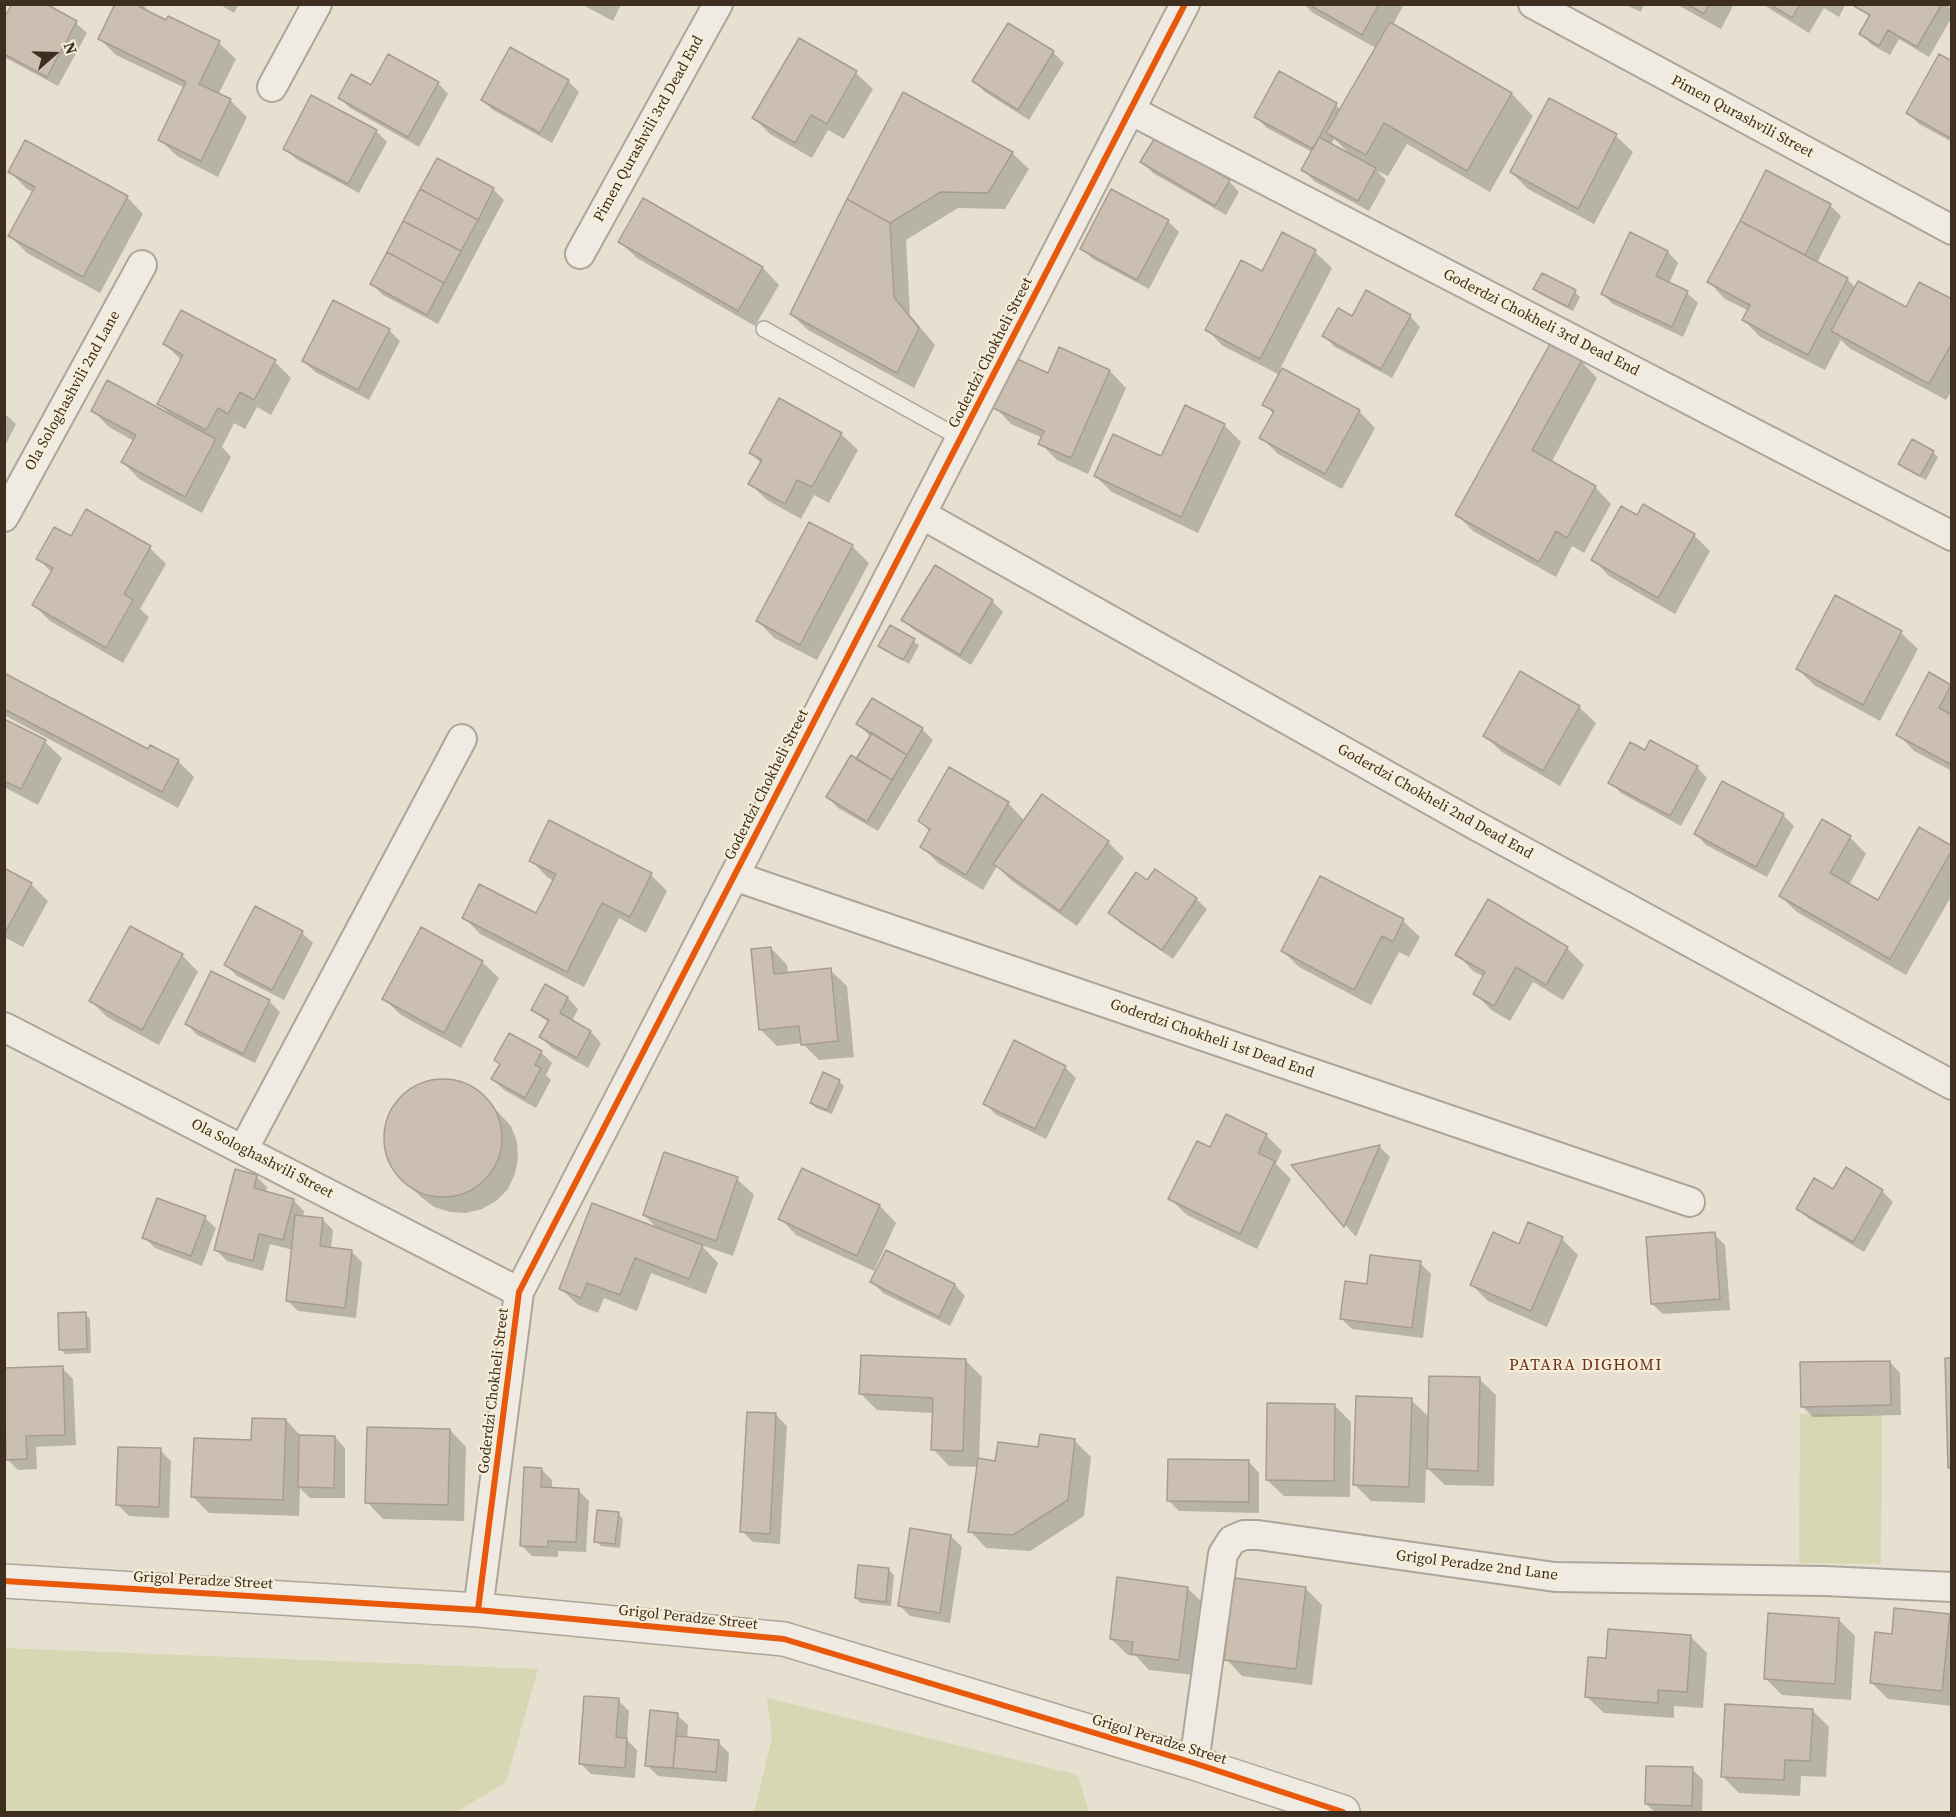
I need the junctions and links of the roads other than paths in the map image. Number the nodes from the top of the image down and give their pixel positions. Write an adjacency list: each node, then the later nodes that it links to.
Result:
1 (317, 4): 5 (street)
2 (718, 4): 8 (street, Pimen Qurashvili 3rd Dead End)
3 (1185, 4): 6 (street, Goderdzi Chokheli Street)
4 (1533, 4): 7 (street, Pimen Qurashvili Street)
5 (272, 87)
6 (1130, 110): 11 (street, Goderdzi Chokheli Street); 14 (street, Goderdzi Chokheli 3rd Dead End)
7 (1952, 230)
8 (580, 254)
9 (142, 265): 13 (street, Ola Sologhashvili 2nd Lane)
10 (764, 329): 11 (lane)
11 (960, 438): 12 (street, Goderdzi Chokheli Street)
12 (921, 514): 16 (street, Goderdzi Chokheli Street); 18 (street, Goderdzi Chokheli 2nd Dead End)
13 (4, 517)
14 (1952, 536)
15 (462, 739): 19 (street)
16 (734, 876): 20 (street, Goderdzi Chokheli 1st Dead End); 21 (street, Goderdzi Chokheli Street)
17 (4, 1027): 19 (street, Ola Sologhashvili Street)
18 (1952, 1085)
19 (243, 1150): 21 (street, Ola Sologhashvili Street)
20 (1689, 1202)
21 (519, 1292): 24 (street, Goderdzi Chokheli Street)
22 (4, 1581): 24 (street, Grigol Peradze Street)
23 (1952, 1587): 25 (street, Grigol Peradze 2nd Lane)
24 (478, 1610): 25 (street, Grigol Peradze Street)
25 (1194, 1763): 26 (street, Grigol Peradze Street)
26 (1343, 1812)

